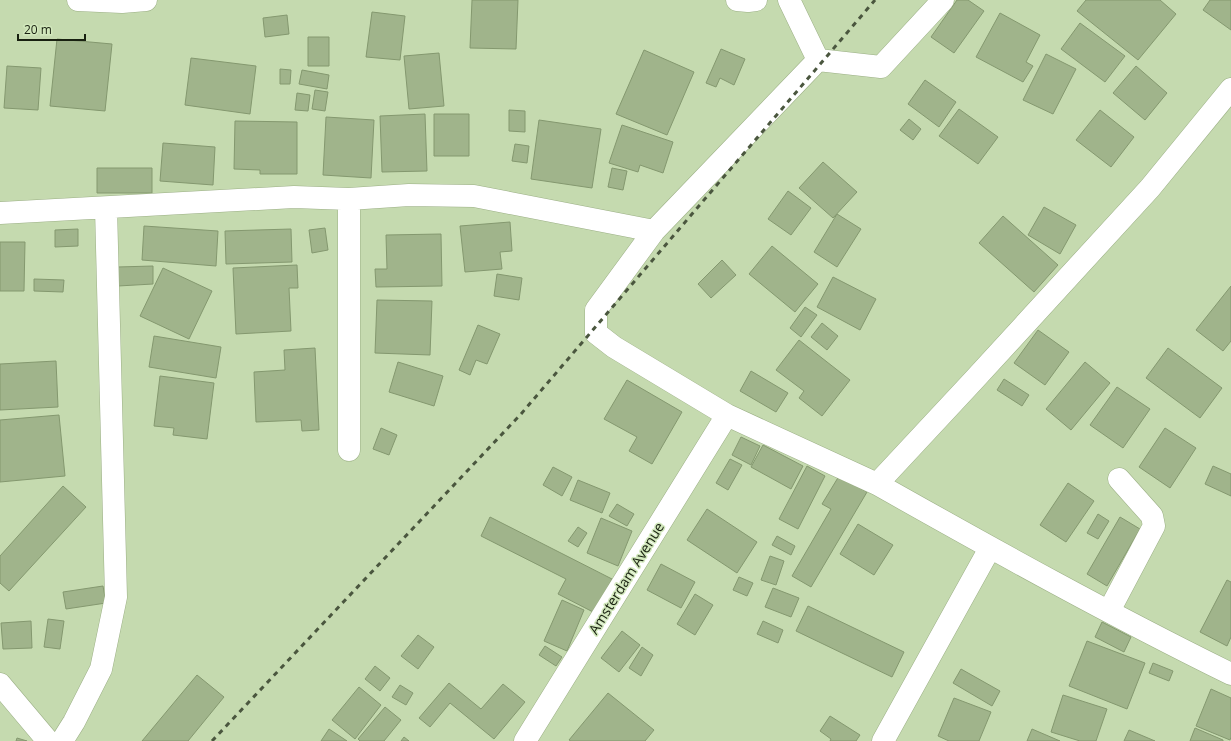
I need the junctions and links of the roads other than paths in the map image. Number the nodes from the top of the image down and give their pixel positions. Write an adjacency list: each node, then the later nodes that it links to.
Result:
1 (78, 0): 7 (street)
2 (146, 0): 7 (street)
3 (737, 0): 4 (street)
4 (756, 0)
5 (789, 0): 8 (street)
6 (943, 0): 8 (street)
7 (122, 1)
8 (818, 60): 13 (street)
9 (1231, 91): 17 (street)
10 (349, 199): 11 (street); 13 (street); 15 (street)
11 (106, 208): 12 (street); 23 (street)
12 (0, 213)
13 (654, 231): 14 (street)
14 (728, 415): 17 (street); 24 (street, Amsterdam Avenue)
15 (349, 450)
16 (1119, 478): 19 (street)
17 (877, 484): 18 (street)
18 (990, 548): 19 (street); 25 (street)
19 (1109, 611): 20 (street)
20 (1231, 674)
21 (0, 684): 22 (street)
22 (48, 741)
23 (62, 741)
24 (525, 741)
25 (883, 741)

